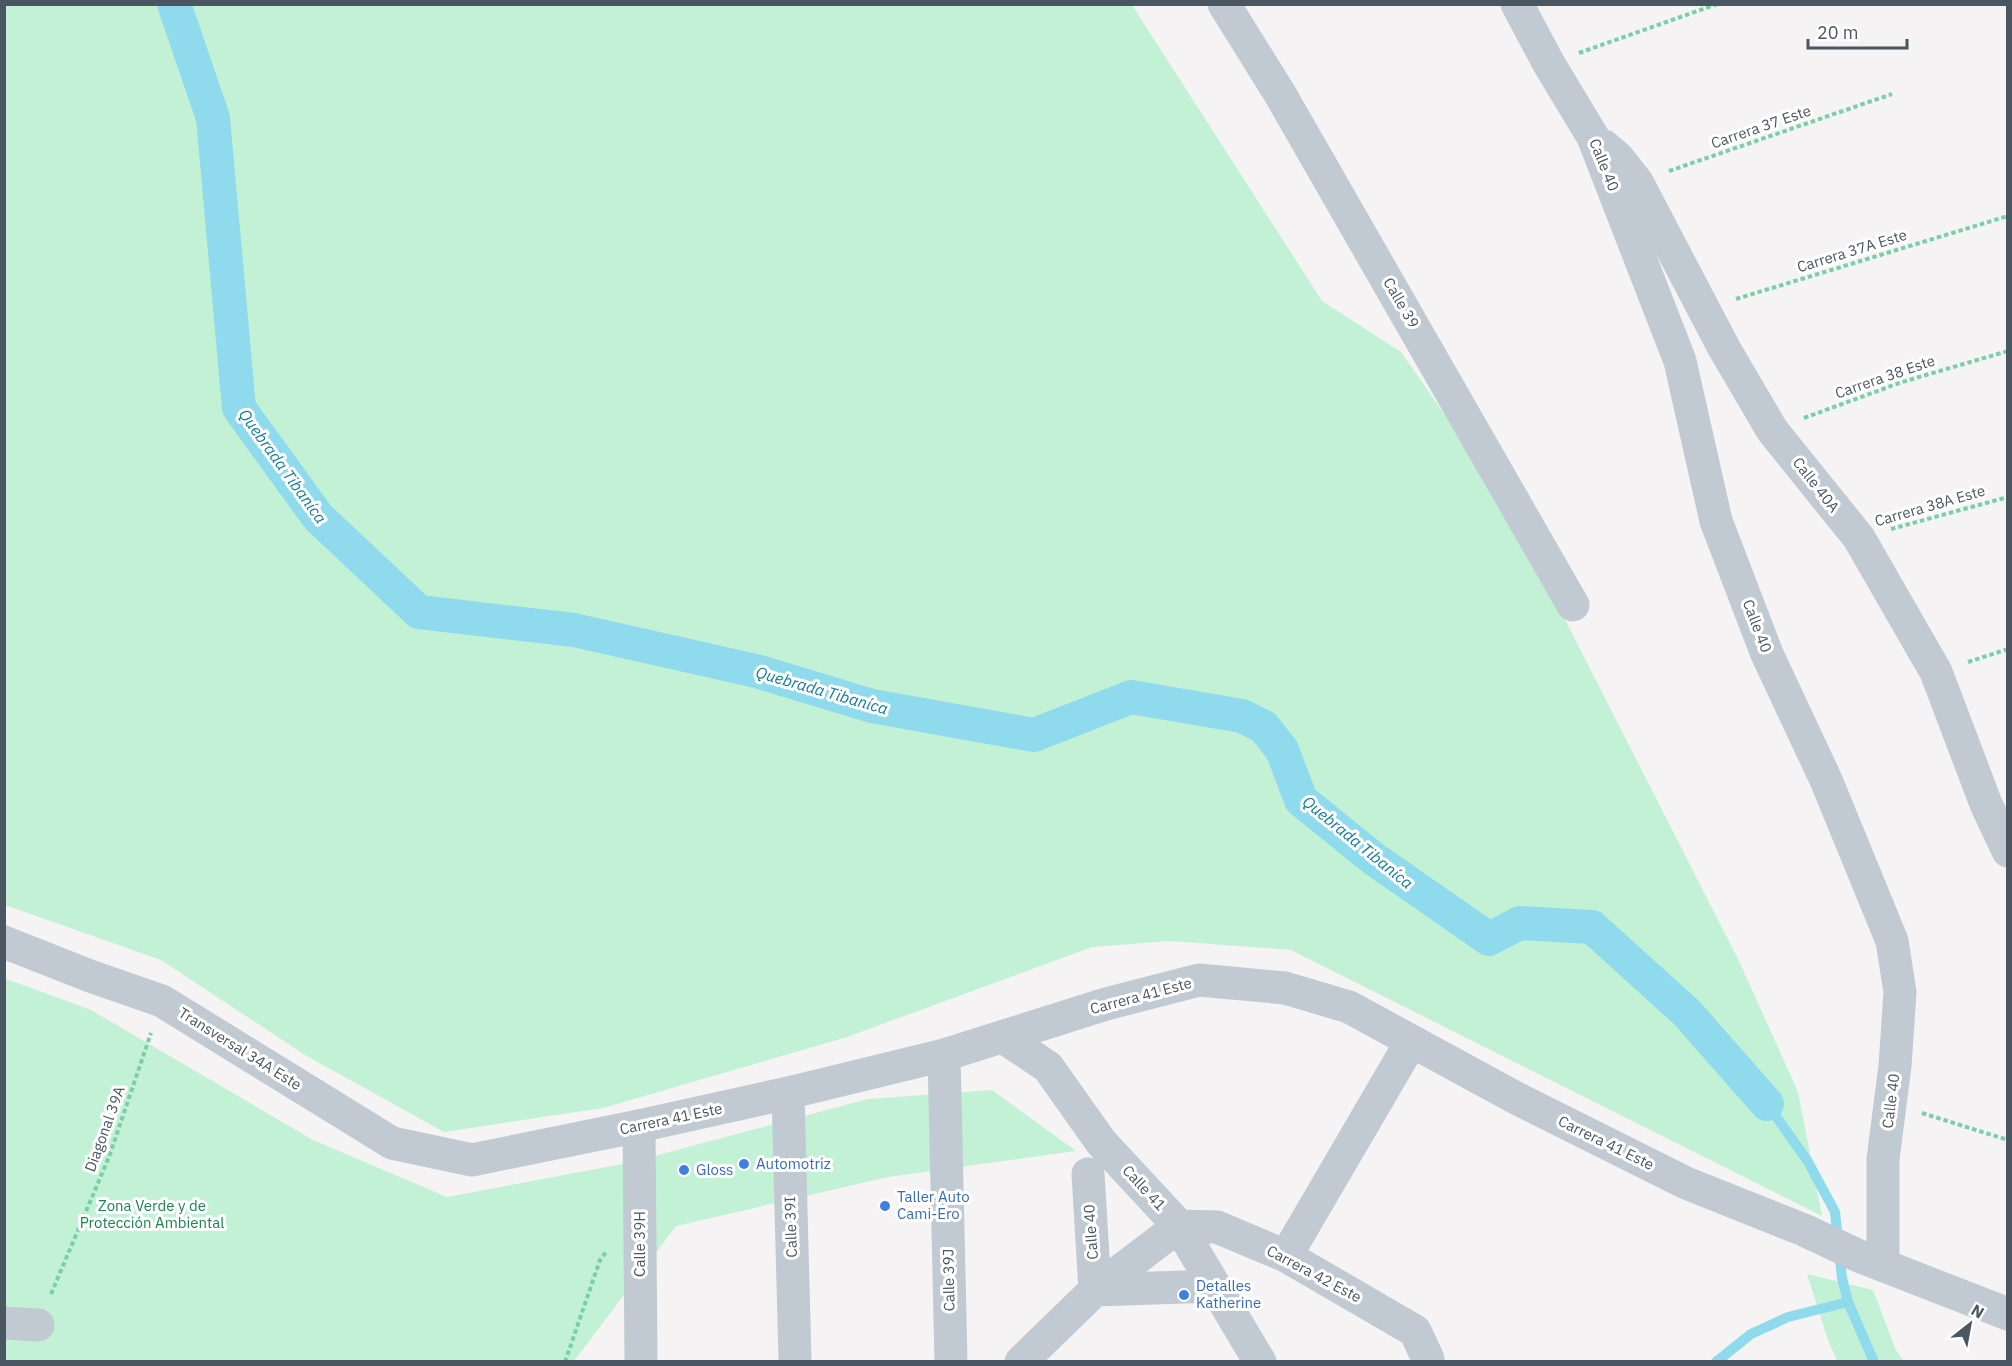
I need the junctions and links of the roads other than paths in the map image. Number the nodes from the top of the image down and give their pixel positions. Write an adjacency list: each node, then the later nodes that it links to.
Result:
1 (1224, 4): 4 (street, Calle 39)
2 (1517, 4): 3 (street, Calle 40)
3 (1593, 137): 5 (street, Calle 40A); 16 (street, Calle 40)
4 (1574, 605)
5 (2007, 851)
6 (4, 942): 12 (street, Transversal 34A Este)
7 (1003, 1037): 8 (street, Carrera 41 Este); 9 (street, Carrera 41 Este); 14 (street, Calle 41)
8 (1411, 1042): 15 (street); 16 (street, Carrera 41 Este)
9 (944, 1055): 10 (street, Carrera 41 Este); 25 (street, Calle 39J)
10 (788, 1094): 11 (street, Carrera 41 Este); 24 (street, Calle 39I)
11 (639, 1126): 12 (street, Carrera 41 Este); 23 (street, Calle 39H)
12 (472, 1160)
13 (1088, 1174): 18 (street, Calle 40)
14 (1179, 1226): 15 (street, Carrera 42 Este); 17 (street, Calle 41); 18 (street)
15 (1286, 1256): 22 (street, Carrera 42 Este)
16 (1871, 1261): 19 (street, Carrera 41 Este)
17 (1214, 1286): 18 (street); 27 (street, Calle 41)
18 (1095, 1290): 26 (street)
19 (2007, 1314)
20 (4, 1323): 21 (street)
21 (38, 1325)
22 (1427, 1360)
23 (641, 1362)
24 (795, 1362)
25 (951, 1362)
26 (1021, 1362)
27 (1260, 1362)

